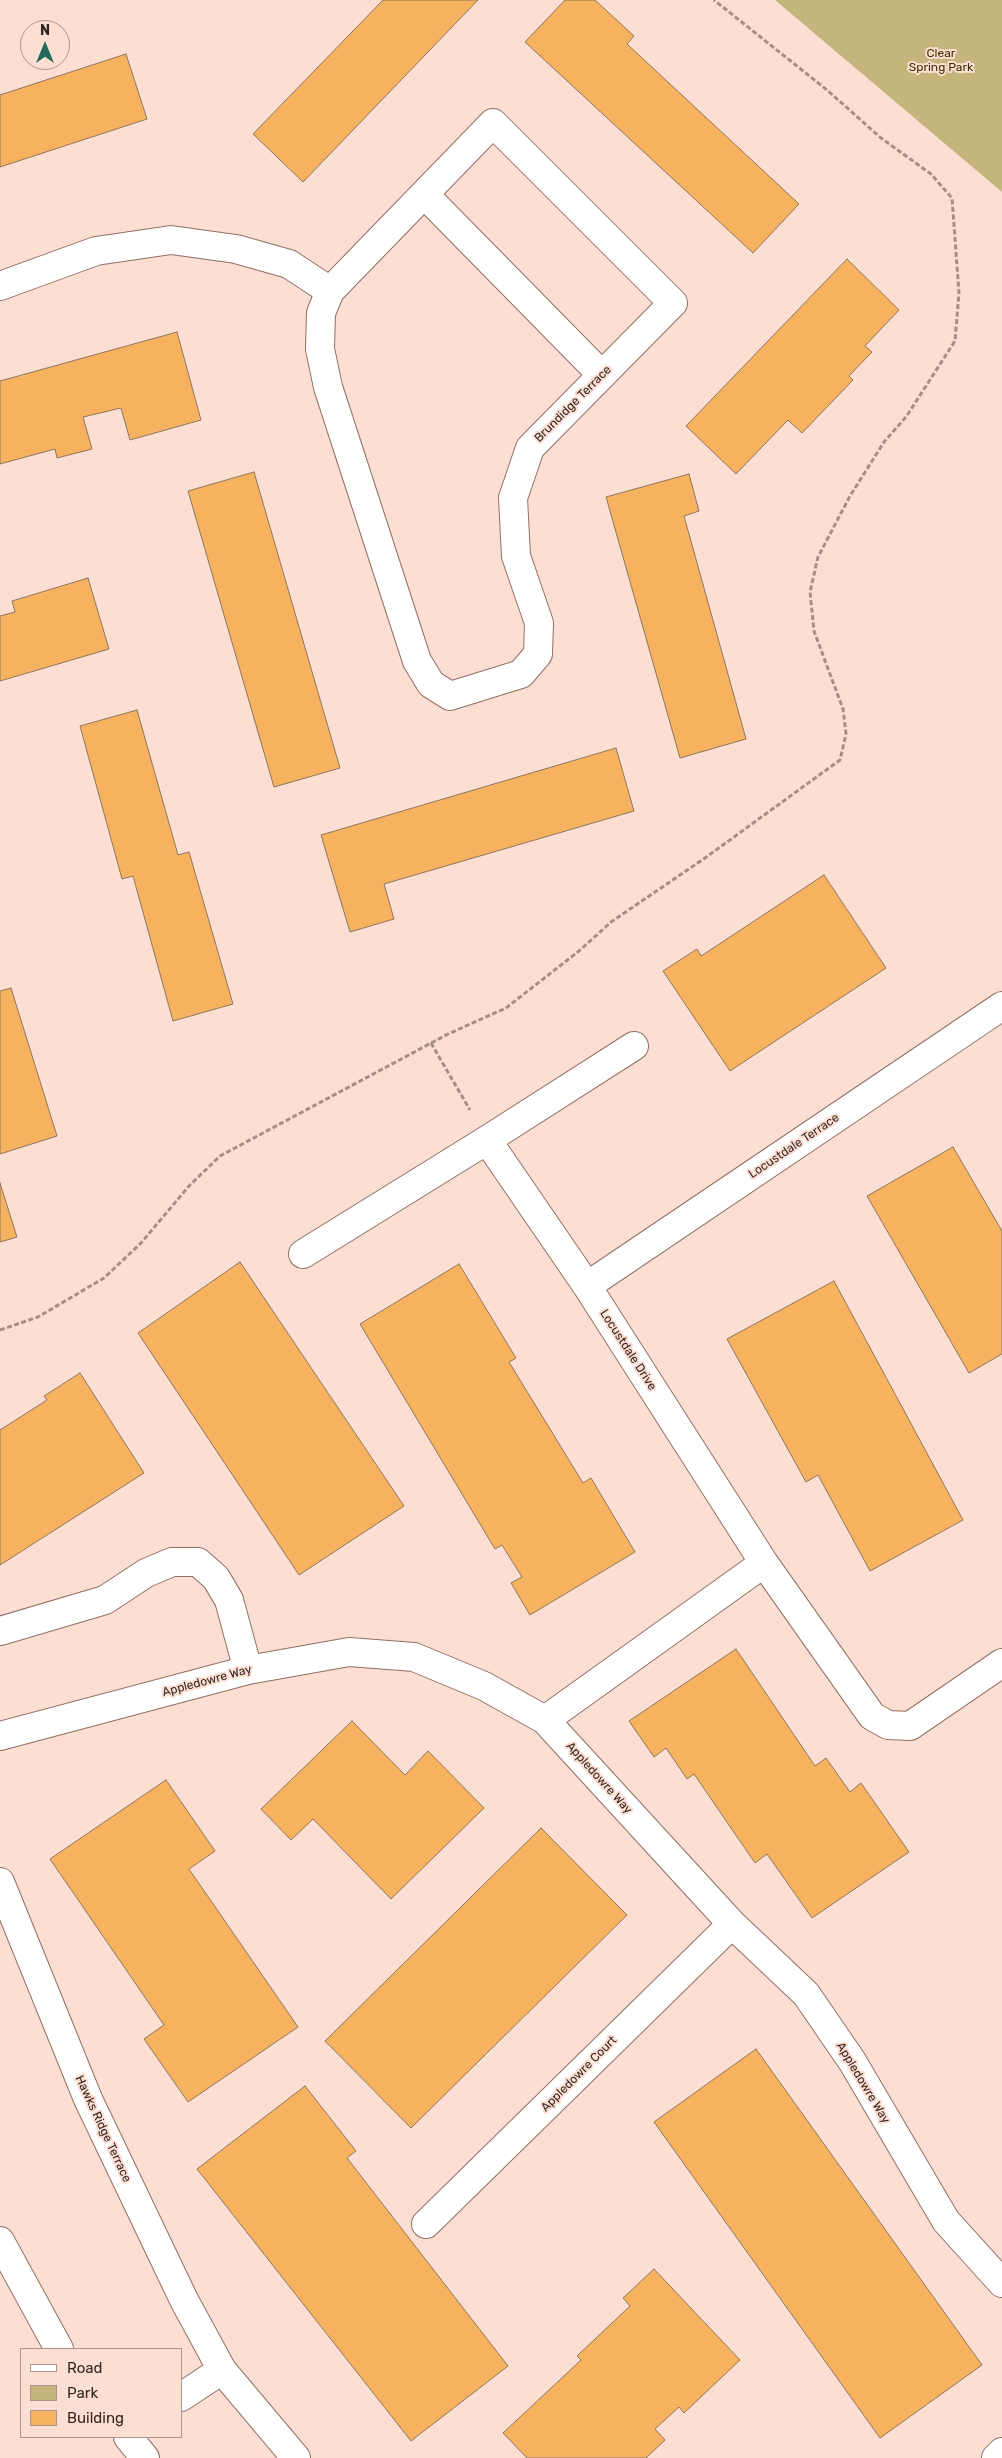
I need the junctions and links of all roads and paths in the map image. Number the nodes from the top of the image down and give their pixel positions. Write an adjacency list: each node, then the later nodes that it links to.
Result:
1 (714, 0): 7 (path)
2 (424, 194): 4 (street, Brundidge Terrace); 5 (street); 5 (street, Brundidge Terrace)
3 (0, 286): 4 (street)
4 (330, 291): 5 (street, Brundidge Terrace)
5 (602, 375)
6 (1002, 1006): 11 (street, Locustdale Terrace)
7 (431, 1043): 9 (path); 12 (path)
8 (634, 1046): 9 (street)
9 (487, 1140): 10 (street); 11 (street, Locustdale Drive)
10 (303, 1254)
11 (587, 1286): 13 (street, Locustdale Drive)
12 (0, 1330)
13 (764, 1563): 15 (street, Locustdale Drive); 17 (street)
14 (0, 1631): 16 (street)
15 (1002, 1663)
16 (248, 1670): 17 (street, Appledowre Way); 18 (street, Appledowre Way)
17 (545, 1720): 20 (street, Appledowre Way)
18 (0, 1736)
19 (0, 1882): 25 (street, Hawks Ridge Terrace)
20 (732, 1924): 21 (street, Appledowre Court); 23 (street, Appledowre Way)
21 (426, 2224)
22 (0, 2241): 24 (street)
23 (1002, 2283)
24 (58, 2348)
25 (222, 2370): 26 (street); 30 (street, Hawks Ridge Terrace)
26 (182, 2396)
27 (129, 2438): 29 (street)
28 (1002, 2452): 31 (street)
29 (145, 2458)
30 (296, 2458)
31 (996, 2458)

